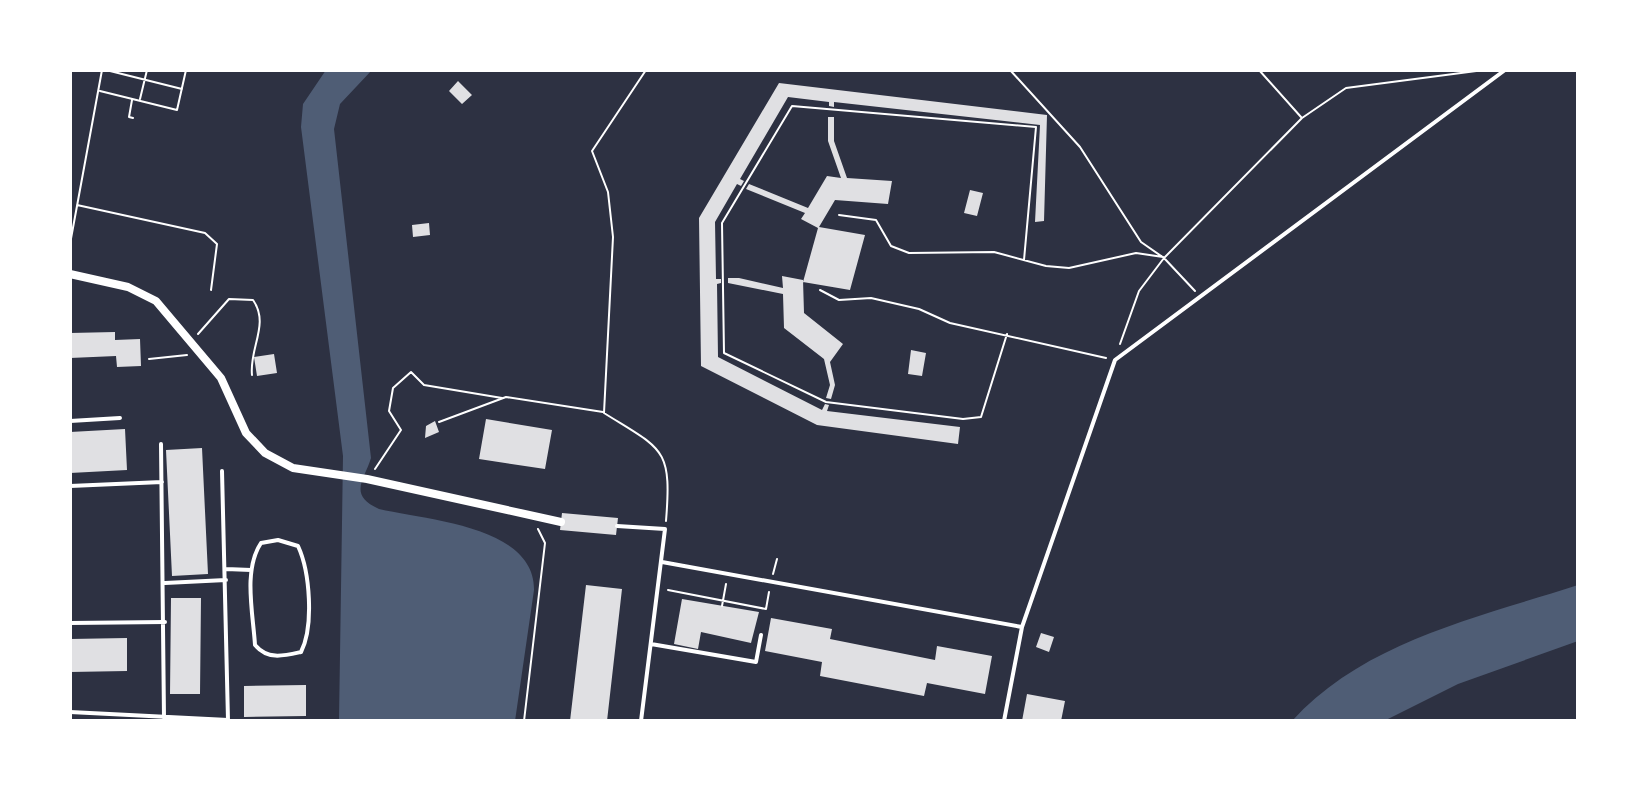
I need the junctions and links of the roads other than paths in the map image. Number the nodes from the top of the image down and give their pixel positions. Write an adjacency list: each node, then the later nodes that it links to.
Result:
1 (1505, 70): 18 (lane)
2 (70, 274): 9 (street)
3 (120, 418): 4 (lane)
4 (70, 421)
5 (161, 444): 7 (lane)
6 (222, 471): 12 (lane)
7 (162, 482): 8 (lane); 15 (lane)
8 (70, 486)
9 (561, 522)
10 (617, 526): 11 (lane)
11 (662, 562): 18 (lane); 20 (lane)
12 (226, 569): 13 (lane); 14 (lane)
13 (251, 570): 13 (lane)
14 (226, 580): 15 (lane); 23 (lane)
15 (164, 583): 16 (lane)
16 (165, 622): 17 (lane); 22 (lane)
17 (70, 623)
18 (1022, 627): 25 (lane)
19 (761, 635): 20 (lane)
20 (651, 644): 24 (lane)
21 (70, 712): 22 (lane)
22 (164, 718): 23 (lane)
23 (228, 721)
24 (641, 721)
25 (1004, 721)

